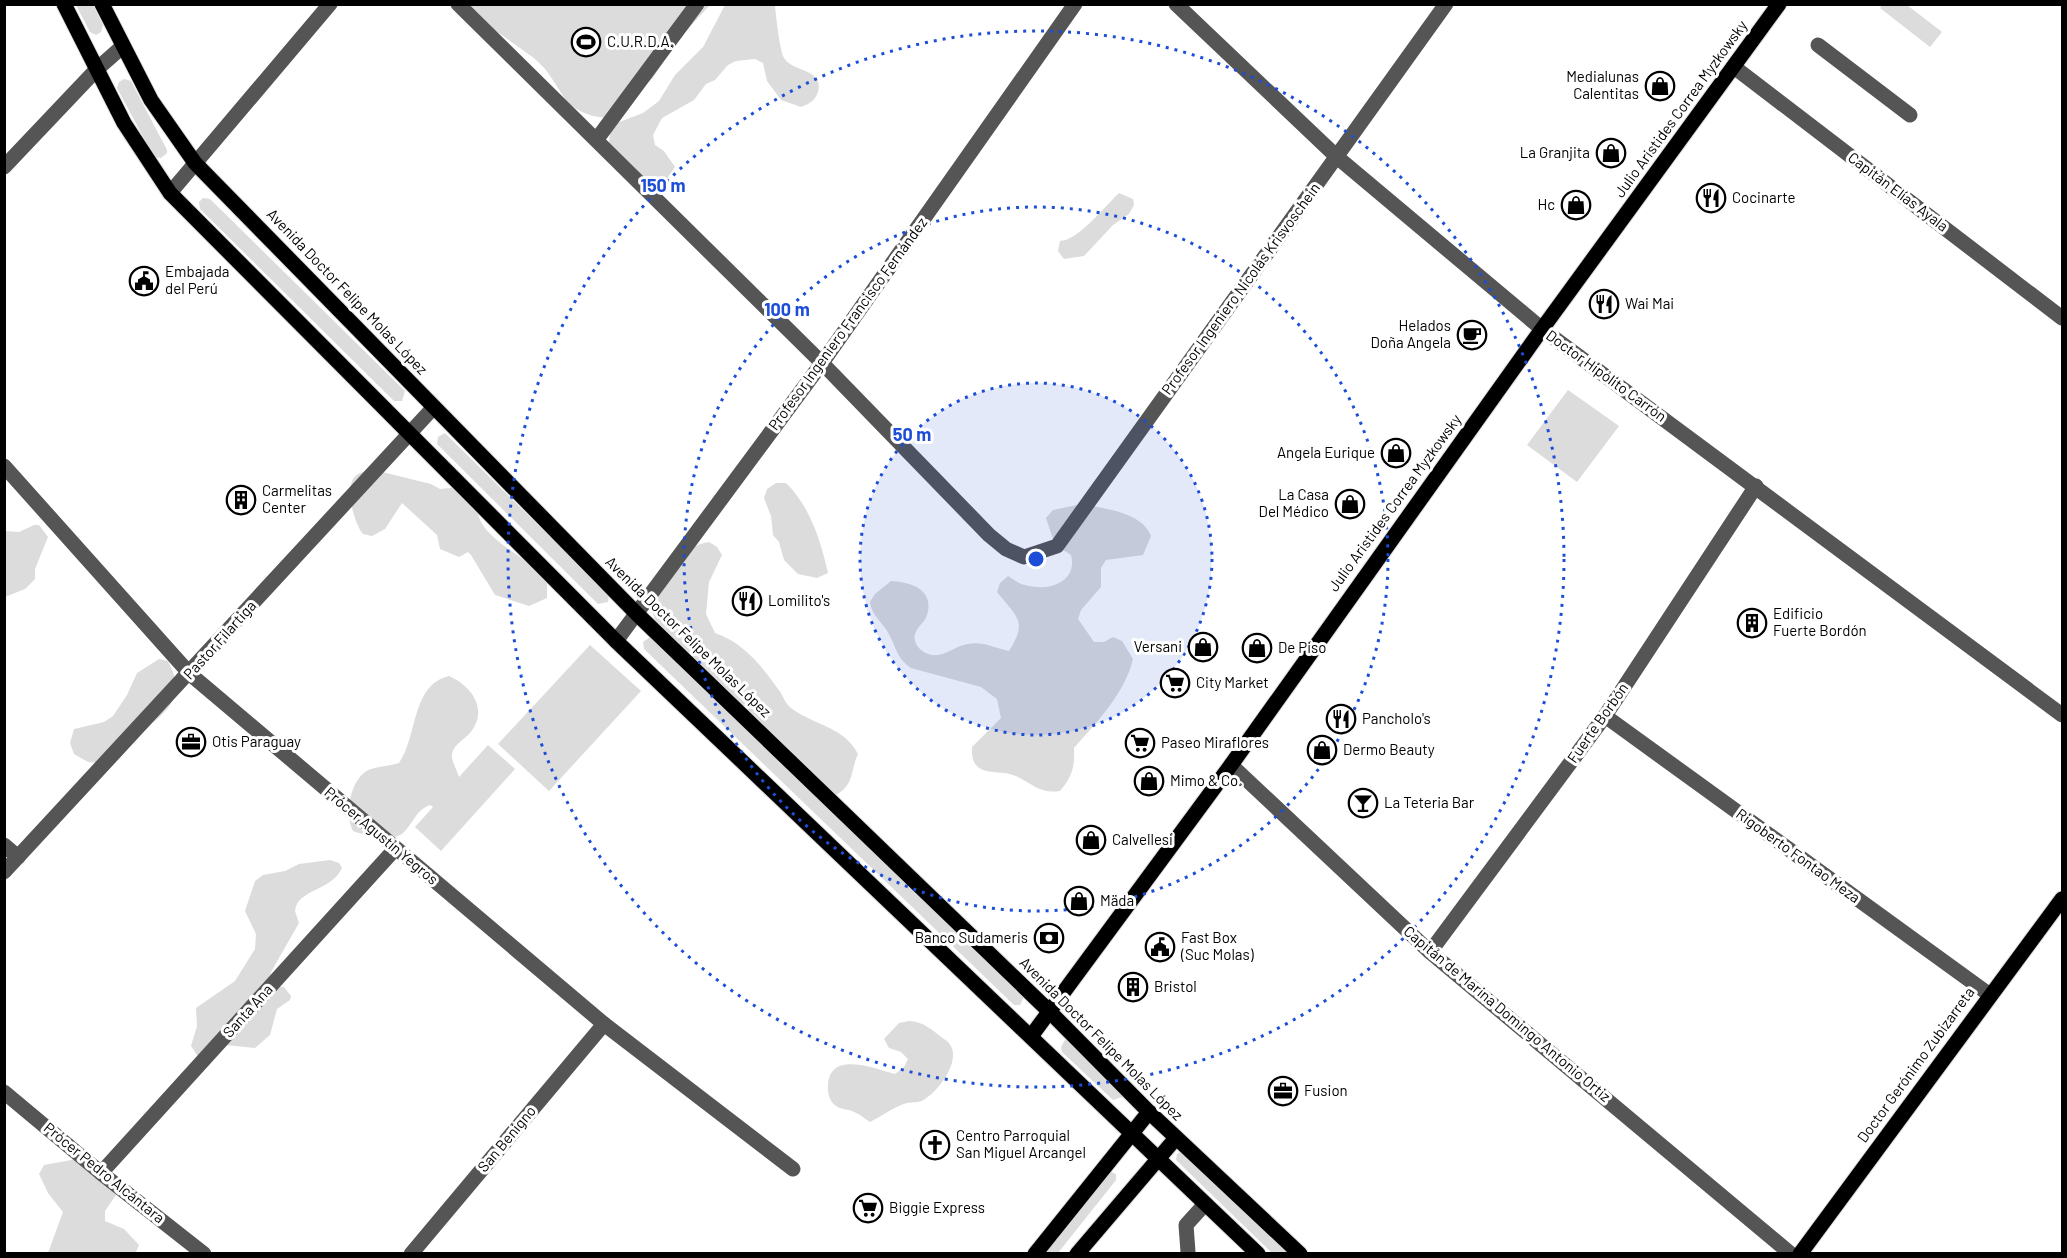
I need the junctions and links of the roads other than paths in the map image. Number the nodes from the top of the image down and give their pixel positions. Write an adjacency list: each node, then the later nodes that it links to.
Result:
1 (64, 4): 13 (main road)
2 (102, 4): 11 (main road, Avenida Doctor Felipe Molas López)
3 (330, 4): 17 (street)
4 (458, 4): 15 (street)
5 (697, 4): 15 (street)
6 (1075, 4): 22 (street, Profesor Ingeniero Francisco Fernández)
7 (1176, 4): 16 (street, Doctor Hipólito Carrón)
8 (1446, 4): 16 (street, Profesor Ingeniero Nicolás Krisvoschein)
9 (1779, 4): 12 (main road, Julio Aristides Correa Myzkowsky)
10 (1818, 45): 14 (street)
11 (122, 47): 13 (street); 17 (main road, Avenida Doctor Felipe Molas López)
12 (1734, 67): 20 (street, Capitán Elías Ayala); 21 (main road, Julio Aristides Correa Myzkowsky)
13 (97, 69): 18 (street); 19 (main road)
14 (1910, 115)
15 (597, 140): 22 (street)
16 (1336, 157): 21 (street, Doctor Hipólito Carrón); 22 (street, Profesor Ingeniero Nicolás Krisvoschein)
17 (195, 163): 19 (street); 23 (main road, Avenida Doctor Felipe Molas López)
18 (4, 167)
19 (170, 193): 24 (main road)
20 (2062, 318)
21 (1542, 329): 26 (street, Doctor Hipólito Carrón); 32 (main road, Julio Aristides Correa Myzkowsky)
22 (822, 363): 27 (street, Profesor Ingeniero Francisco Fernández)
23 (434, 407): 24 (street, Pastor Filartiga); 27 (main road, Avenida Doctor Felipe Molas López)
24 (408, 433): 28 (main road); 29 (street, Pastor Filartiga)
25 (4, 466): 29 (street, Prócer Agustín Yegros)
26 (1756, 486): 30 (street, Doctor Hipólito Carrón); 31 (street, Fuerte Borbón)
27 (637, 614): 28 (street, Profesor Ingeniero Francisco Fernández); 40 (main road, Avenida Doctor Felipe Molas López)
28 (616, 641): 42 (main road)
29 (190, 674): 34 (street, Prócer Agustín Yegros); 35 (street, Pastor Filartiga)
30 (2062, 715)
31 (1605, 716): 38 (street, Fuerte Borbón); 39 (street, Rigoberto Fontao Meza)
32 (1231, 765): 38 (street, Capitán de Marina Domingo Antonio Ortiz); 40 (main road, Julio Aristides Correa Myzkowsky)
33 (4, 845): 35 (street)
34 (395, 849): 41 (street, Prócer Agustín Yegros); 49 (street, Santa Ana)
35 (18, 857): 36 (street, Pastor Filartiga)
36 (4, 872)
37 (2062, 899): 39 (main road, Doctor Gerónimo Zubizarreta)
38 (1430, 952): 58 (street, Capitán de Marina Domingo Antonio Ortiz)
39 (1990, 995): 59 (main road, Doctor Gerónimo Zubizarreta)
40 (1046, 1017): 42 (main road, Julio Aristides Correa Myzkowsky); 44 (main road, Avenida Doctor Felipe Molas López)
41 (604, 1024): 48 (street, Prócer Agustín Yegros); 53 (street, San Benigno)
42 (1032, 1035): 45 (main road)
43 (4, 1092): 49 (street, Prócer Pedro Alcántara)
44 (1149, 1112): 45 (main road); 46 (main road, Avenida Doctor Felipe Molas López)
45 (1131, 1135): 47 (main road); 54 (main road)
46 (1176, 1138): 47 (main road); 57 (main road, Avenida Doctor Felipe Molas López)
47 (1158, 1160): 50 (main road); 55 (main road)
48 (793, 1169)
49 (100, 1173): 52 (street, Prócer Pedro Alcántara)
50 (1205, 1204): 51 (street); 56 (main road)
51 (1188, 1252)
52 (204, 1254)
53 (411, 1254)
54 (1035, 1254)
55 (1077, 1254)
56 (1258, 1254)
57 (1300, 1254)
58 (1791, 1254)
59 (1800, 1254)

